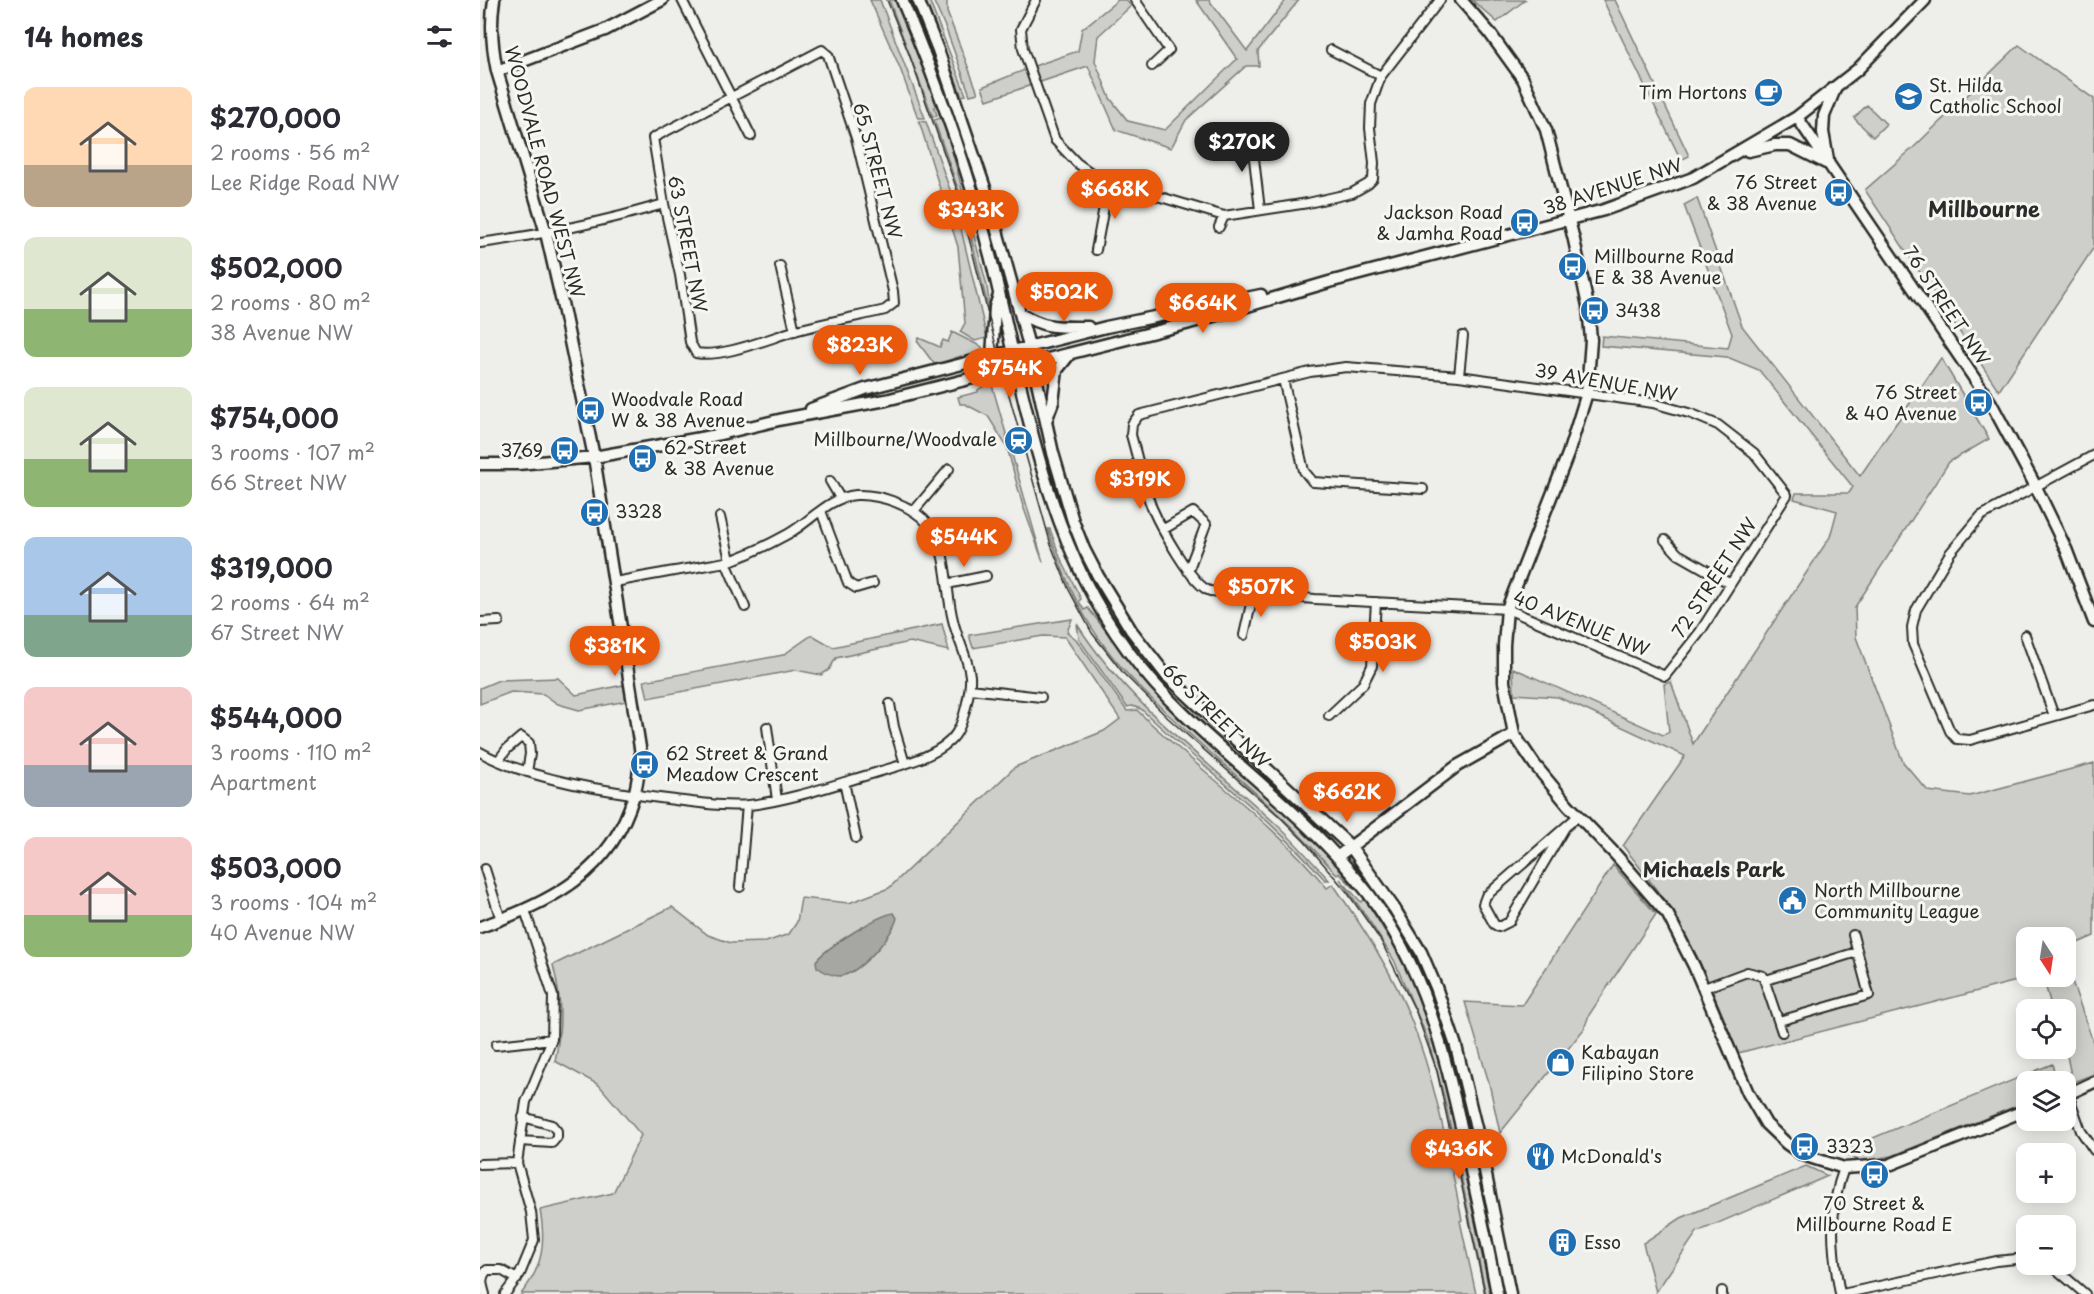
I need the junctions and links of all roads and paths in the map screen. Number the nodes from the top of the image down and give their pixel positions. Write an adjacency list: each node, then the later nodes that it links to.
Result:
1 (494, 0): 13 (street, WOODVALE ROAD WEST NW)
2 (662, 0): 13 (street)
3 (682, 0): 16 (street)
4 (902, 0): 33 (street, 66 STREET NW)
5 (918, 0): 34 (street, 66 STREET NW)
6 (1036, 0): 22 (street)
7 (1135, 0): 12 (street)
8 (1440, 0): 14 (street)
9 (1461, 0): 26 (street)
10 (1925, 0): 15 (street, 38 AVENUE NW)
11 (1331, 50): 14 (street)
12 (1152, 66)
13 (497, 71): 28 (street, WOODVALE ROAD WEST NW)
14 (1381, 76): 24 (street)
15 (1837, 86): 17 (street, 38 AVENUE NW); 21 (street)
16 (732, 97): 19 (street); 23 (street, 63 STREET NW); 36 (street, 65 STREET NW)
17 (1797, 117): 20 (street, 38 AVENUE NW); 21 (street, 76 STREET NW)
18 (1251, 133): 24 (street)
19 (751, 136)
20 (1740, 152): 21 (street); 26 (street, 38 AVENUE NW)
21 (1829, 164): 54 (street, 76 STREET NW)
22 (1108, 185): 25 (street); 30 (street)
23 (664, 204): 28 (street); 36 (street, 63 STREET NW)
24 (1260, 210): 25 (street)
25 (1224, 216): 27 (street)
26 (1569, 221): 32 (street, 38 AVENUE NW); 46 (street)
27 (1219, 227)
28 (546, 233): 29 (street); 50 (street, WOODVALE ROAD WEST NW)
29 (480, 243)
30 (1096, 250)
31 (780, 266): 36 (street)
32 (1329, 282): 35 (street, 38 AVENUE NW); 40 (street, 38 AVENUE NW)
33 (999, 294): 39 (street, 66 STREET NW); 41 (street)
34 (1020, 313): 35 (street); 38 (street, 66 STREET NW)
35 (1106, 327): 38 (street, 38 AVENUE NW)
36 (795, 331)
37 (1463, 336): 44 (street)
38 (1029, 346): 39 (street, 38 AVENUE NW); 42 (street, 66 STREET NW)
39 (1013, 351): 41 (street, 38 AVENUE NW); 43 (street, 66 STREET NW)
40 (1070, 355): 42 (street, 38 AVENUE NW); 48 (street)
41 (992, 357): 47 (street, 38 AVENUE NW)
42 (1032, 364): 43 (street, 38 AVENUE NW); 48 (street, 66 STREET NW)
43 (1017, 367): 47 (street, 38 AVENUE NW); 100 (street, 66 STREET NW)
44 (1460, 376): 45 (street, 39 AVENUE NW); 46 (street, 39 AVENUE NW)
45 (1283, 379): 55 (street); 61 (street, 39 AVENUE NW)
46 (1587, 393): 56 (street, 39 AVENUE NW); 73 (street)
47 (783, 419): 50 (street, 38 AVENUE NW)
48 (1046, 421): 99 (street, 66 STREET NW)
49 (2094, 455): 54 (street)
50 (594, 457): 51 (street, 38 AVENUE NW); 66 (street, WOODVALE ROAD WEST NW)
51 (480, 464)
52 (949, 469): 58 (street)
53 (830, 481): 57 (street)
54 (2035, 485): 76 (street, 76 STREET NW); 85 (street)
55 (1423, 489)
56 (1787, 495): 68 (street, 72 STREET NW)
57 (840, 498): 58 (street); 59 (street)
58 (914, 511): 69 (street)
59 (821, 512): 63 (street); 67 (street)
60 (720, 517): 63 (street)
61 (1164, 530): 64 (street); 64 (street)
62 (1665, 540): 68 (street)
63 (728, 561): 66 (street); 72 (street)
64 (1188, 571): 70 (street, 40 AVENUE NW)
65 (986, 576): 69 (street)
66 (615, 582): 93 (street, WOODVALE ROAD WEST NW)
67 (873, 583)
68 (1729, 583): 79 (street, 72 STREET NW)
69 (946, 584): 80 (street)
70 (1253, 595): 71 (street, 40 AVENUE NW); 77 (street)
71 (1376, 602): 73 (street, 40 AVENUE NW); 84 (street)
72 (745, 607)
73 (1507, 609): 79 (street, 40 AVENUE NW); 87 (street)
74 (499, 621): 75 (street)
75 (480, 622)
76 (2094, 622)
77 (1244, 635)
78 (2025, 635): 85 (street)
79 (1665, 676)
80 (970, 689): 81 (street); 90 (street)
81 (1041, 696)
82 (890, 704): 90 (street)
83 (2094, 705): 85 (street)
84 (1329, 716)
85 (2054, 716)
86 (767, 727): 94 (street)
87 (1514, 734): 96 (street); 99 (street)
88 (480, 752): 89 (street)
89 (498, 761): 91 (street); 91 (street)
90 (905, 764): 92 (street)
91 (527, 772): 93 (street)
92 (844, 782): 94 (street); 98 (street)
93 (635, 795): 95 (street); 103 (street, WOODVALE ROAD WEST NW)
94 (777, 800): 95 (street)
95 (747, 805): 102 (street)
96 (1578, 816): 97 (street); 109 (street)
97 (1564, 830): 97 (street)
98 (856, 838)
99 (1351, 847): 100 (street); 130 (street, 66 STREET NW)
100 (1337, 857): 129 (street, 66 STREET NW)
101 (485, 869): 104 (street)
102 (740, 887)
103 (525, 910): 104 (street); 112 (street)
104 (501, 920): 105 (street)
105 (480, 927)
106 (1853, 936): 107 (street)
107 (1857, 952): 108 (street); 110 (street)
108 (1766, 980): 109 (street); 110 (street)
109 (1704, 988): 123 (street)
110 (1779, 1021): 111 (street)
111 (1782, 1032)
112 (552, 1039): 113 (street); 117 (street)
113 (495, 1045)
114 (2094, 1082): 115 (street)
115 (2076, 1090)
116 (2016, 1114): 123 (street)
117 (523, 1117): 119 (street); 119 (street)
118 (2076, 1118): 120 (street)
119 (520, 1141): 121 (street)
120 (2094, 1150)
121 (517, 1163): 122 (street); 126 (street)
122 (480, 1164)
123 (1844, 1168): 131 (street)
124 (2016, 1259): 131 (street)
125 (2063, 1275): 132 (street)
126 (517, 1279): 127 (street); 128 (street)
127 (485, 1294)
128 (505, 1294)
129 (1497, 1294)
130 (1510, 1294)
131 (1841, 1294)
132 (2085, 1294)

